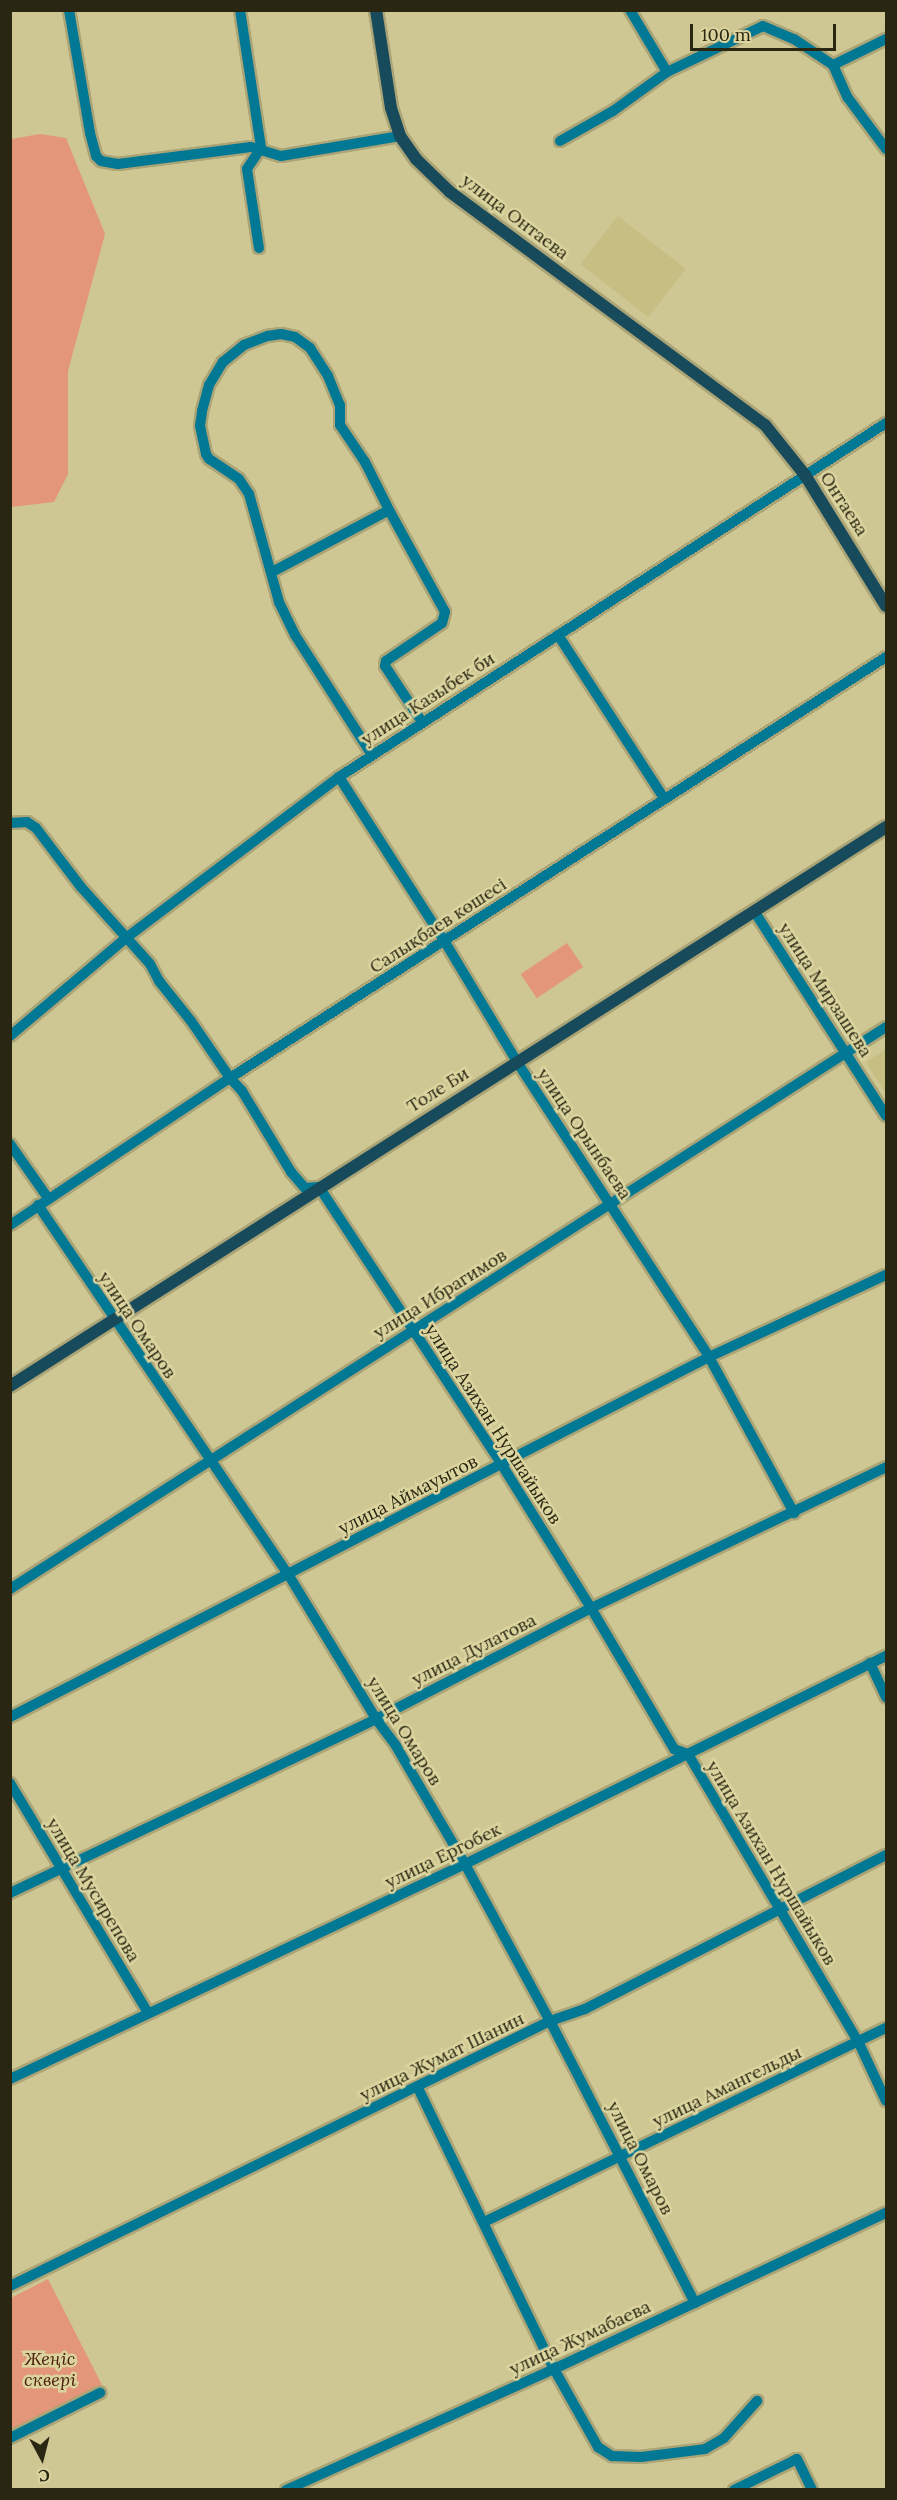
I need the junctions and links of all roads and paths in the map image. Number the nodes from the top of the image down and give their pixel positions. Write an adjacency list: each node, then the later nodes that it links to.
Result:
1 (69, 10): 10 (street)
2 (240, 10): 10 (street)
3 (376, 10): 8 (main road, улица Онтаева)
4 (630, 10): 7 (street)
5 (886, 39): 6 (street)
6 (833, 65): 7 (street); 11 (street)
7 (667, 72): 9 (street)
8 (400, 136): 10 (street); 14 (main road, улица Онтаева)
9 (560, 141)
10 (261, 148): 12 (street)
11 (886, 149)
12 (259, 248)
13 (886, 423): 15 (street, улица Казыбек би)
14 (765, 425): 15 (main road, Онтаева)
15 (805, 475): 18 (main road, Онтаева); 19 (street, улица Казыбек би)
16 (389, 510): 17 (street); 17 (street); 21 (street)
17 (272, 572): 22 (street)
18 (886, 606)
19 (558, 635): 21 (street, улица Казыбек би); 24 (street)
20 (886, 657): 24 (street, Салықбаев көшесі)
21 (422, 722): 22 (street, улица Казыбек би)
22 (372, 755): 23 (street, улица Казыбек би)
23 (339, 777): 28 (street, улица Казыбек би); 29 (street, улица Орынбаева)
24 (664, 798): 29 (street, Салықбаев көшесі)
25 (10, 823): 28 (street)
26 (886, 827): 27 (main road, Толе Би)
27 (754, 911): 32 (street, улица Мирзашева); 33 (main road, Толе Би)
28 (126, 938): 31 (street, улица Казыбек би); 34 (street)
29 (445, 942): 33 (street, улица Орынбаева); 34 (street, Салықбаев көшесі)
30 (886, 1027): 32 (street, улица Ибрагимов)
31 (10, 1036)
32 (846, 1053): 35 (street, улица Мирзашева); 39 (street, улица Ибрагимов)
33 (516, 1062): 37 (main road, Толе Би); 39 (street, улица Орынбаева)
34 (230, 1078): 37 (street); 38 (street, Салықбаев көшесі)
35 (886, 1116)
36 (10, 1144): 38 (street)
37 (319, 1187): 43 (main road, Толе Би); 44 (street, улица Азихан Нуршайыков)
38 (48, 1198): 40 (street, Салықбаев көшесі)
39 (612, 1205): 44 (street, улица Ибрагимов); 45 (street, улица Орынбаева)
40 (38, 1206): 41 (street, Салықбаев көшесі); 43 (street, улица Омаров)
41 (10, 1225)
42 (886, 1275): 45 (street, улица Аймауытов)
43 (113, 1319): 46 (main road, Толе Би); 47 (street, улица Омаров)
44 (413, 1330): 47 (street, улица Ибрагимов); 48 (street, улица Азихан Нуршайыков)
45 (709, 1357): 48 (street, улица Аймауытов); 50 (street, улица Орынбаева)
46 (10, 1386)
47 (211, 1461): 51 (street, улица Омаров); 52 (street, улица Ибрагимов)
48 (502, 1466): 51 (street, улица Аймауытов); 53 (street, улица Азихан Нуршайыков)
49 (886, 1467): 50 (street, улица Дулатова)
50 (794, 1513): 53 (street, улица Дулатова)
51 (288, 1574): 57 (street, улица Аймауытов); 58 (street, улица Омаров)
52 (10, 1589)
53 (591, 1608): 58 (street, улица Дулатова); 59 (street, улица Азихан Нуршайыков)
54 (886, 1656): 55 (street, улица Ергобек)
55 (870, 1663): 56 (street); 59 (street, улица Ергобек)
56 (886, 1697)
57 (10, 1717)
58 (376, 1719): 62 (street, улица Омаров); 63 (street, улица Дулатова)
59 (688, 1754): 62 (street, улица Ергобек); 65 (street, улица Азихан Нуршайыков)
60 (10, 1783): 63 (street, улица Мусирепова)
61 (886, 1855): 65 (street, улица Жумат Шанин)
62 (465, 1864): 66 (street, улица Ергобек); 67 (street, улица Омаров)
63 (61, 1868): 64 (street, улица Дулатова); 66 (street, улица Мусирепова)
64 (10, 1893)
65 (778, 1910): 67 (street, улица Жумат Шанин); 69 (street, улица Азихан Нуршайыков)
66 (148, 2013): 70 (street, улица Ергобек)
67 (550, 2021): 71 (street, улица Жумат Шанин); 73 (street, улица Омаров)
68 (886, 2028): 69 (street, улица Амангельды)
69 (858, 2041): 72 (street, улица Азихан Нуршайыков); 73 (street, улица Амангельды)
70 (10, 2079)
71 (418, 2088): 75 (street); 76 (street, улица Жумат Шанин)
72 (886, 2101)
73 (622, 2156): 75 (street, улица Амангельды); 77 (street, улица Омаров)
74 (886, 2213): 77 (street, улица Жумабаева)
75 (484, 2222): 78 (street)
76 (10, 2286)
77 (695, 2303): 78 (street, улица Жумабаева)
78 (554, 2369): 80 (street); 82 (street, улица Жумабаева)
79 (100, 2393): 81 (street)
80 (757, 2402)
81 (10, 2438)
82 (286, 2490)
83 (734, 2490): 84 (street)
84 (812, 2490)

